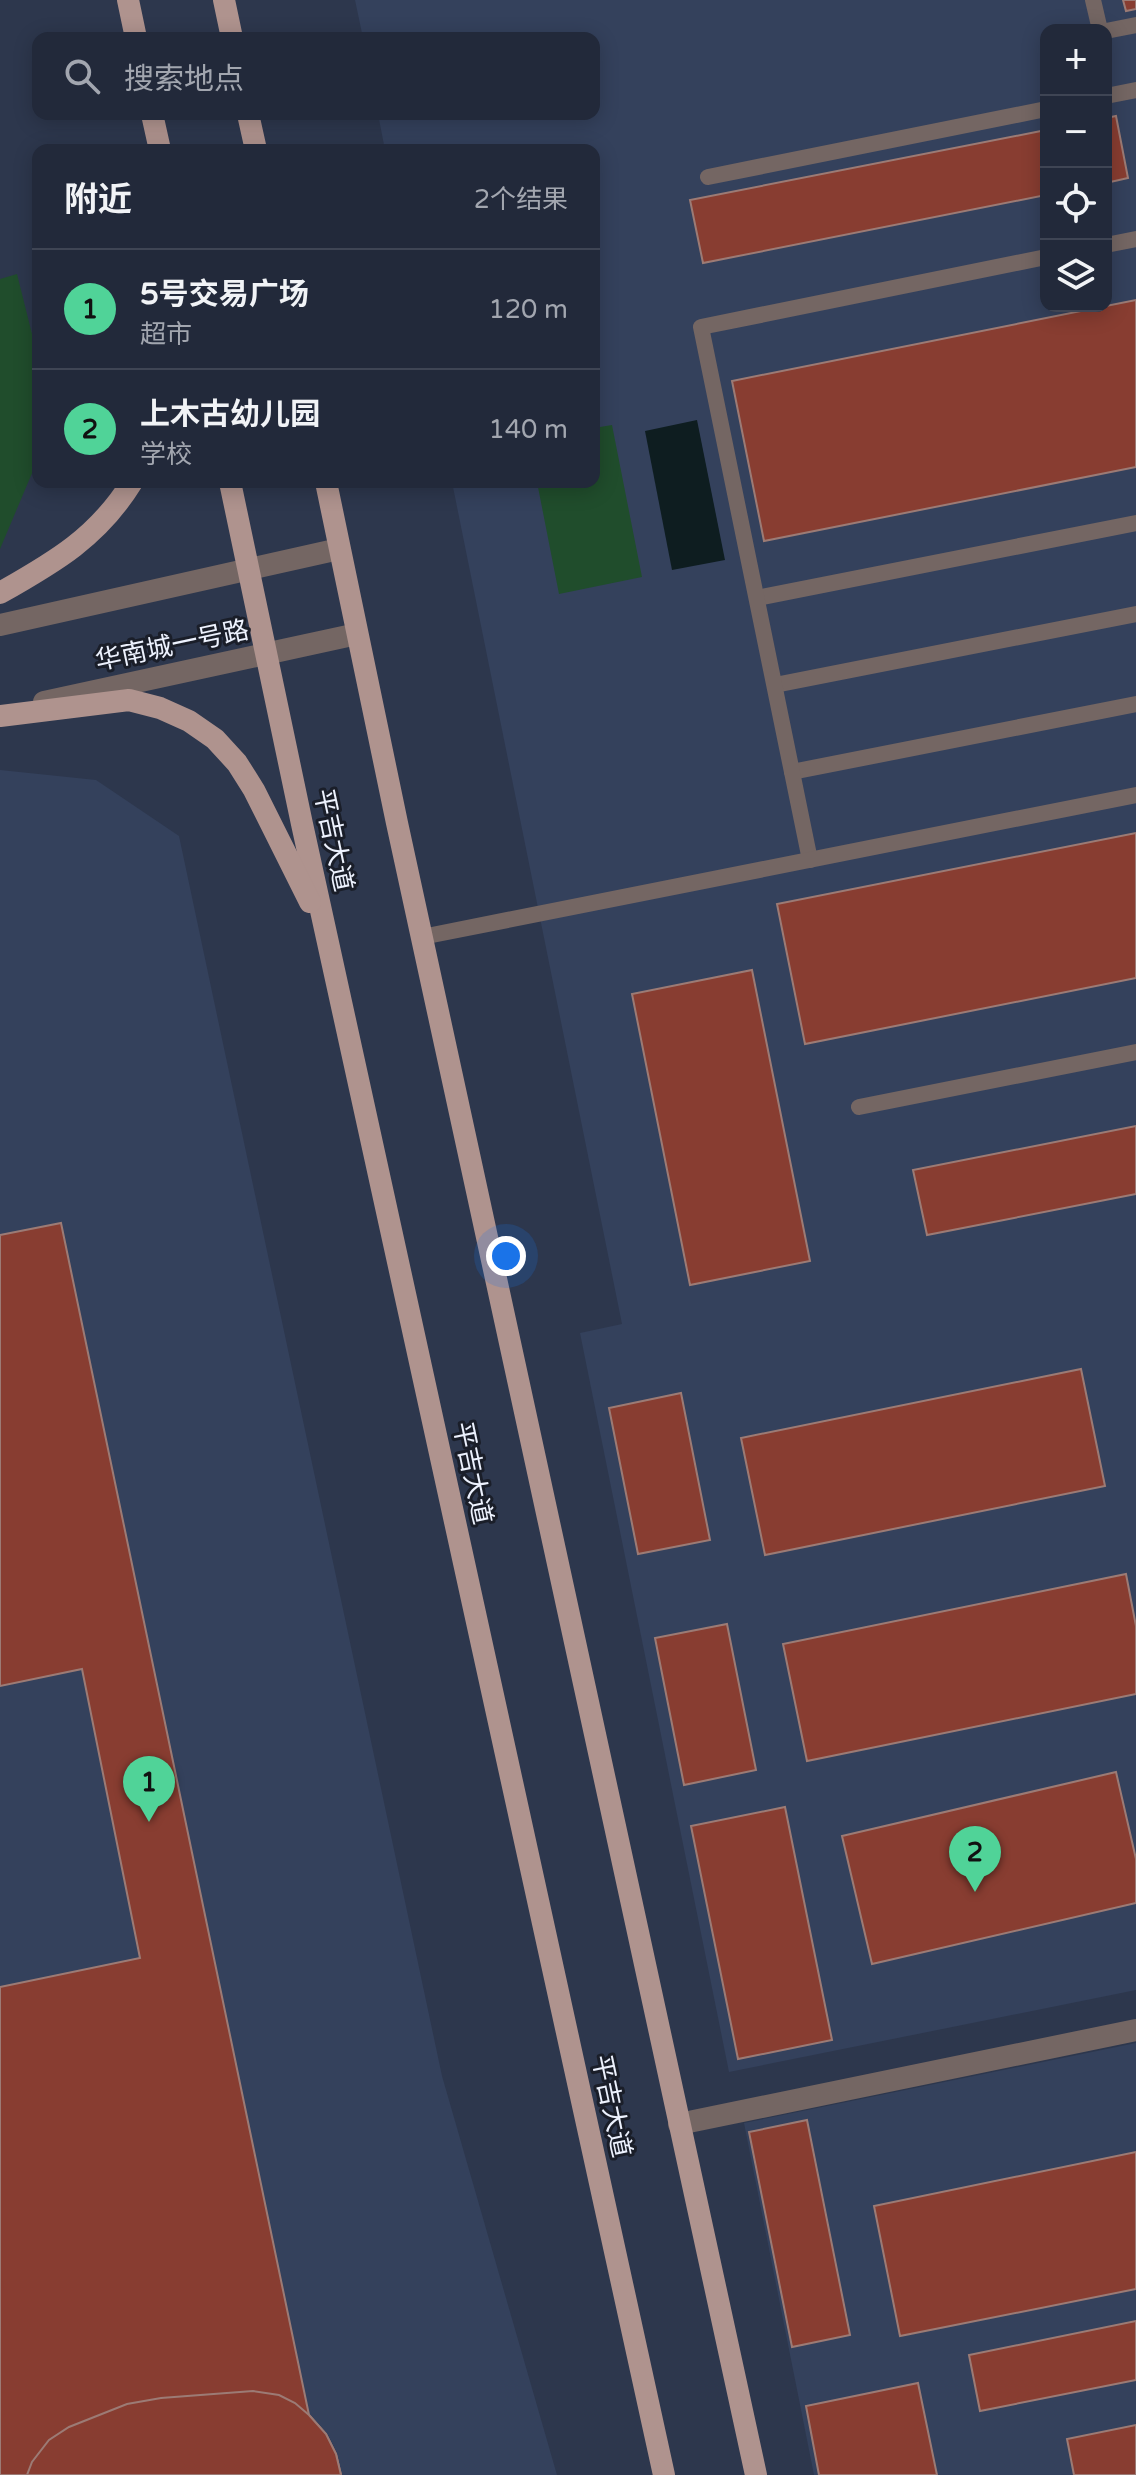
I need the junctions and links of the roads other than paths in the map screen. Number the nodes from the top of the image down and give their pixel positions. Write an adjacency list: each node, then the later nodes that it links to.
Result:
1 (128, 0): 7 (main road)
2 (224, 0): 8 (main road)
3 (1093, 0): 4 (lane)
4 (1099, 24)
5 (1136, 25): 6 (lane)
6 (1112, 30)
7 (135, 32)
8 (231, 32)
9 (1136, 90): 10 (lane)
10 (1112, 95)
11 (1040, 110): 16 (lane)
12 (153, 120): 14 (main road)
13 (249, 120): 15 (main road)
14 (159, 144)
15 (255, 144)
16 (708, 177)
17 (1136, 239): 18 (lane)
18 (1112, 244)
19 (1040, 258): 27 (lane)
20 (128, 488): 26 (main road)
21 (231, 488): 25 (main road, 平吉大道)
22 (327, 488): 24 (main road)
23 (1136, 523): 27 (lane)
24 (339, 549): 25 (street); 30 (main road)
25 (248, 569): 29 (street); 31 (main road, 平吉大道)
26 (0, 593)
27 (757, 598): 32 (lane)
28 (1136, 614): 32 (lane)
29 (0, 625)
30 (357, 634): 31 (street, 华南城一号路); 39 (main road)
31 (266, 654): 34 (street, 华南城一号路); 38 (main road, 平吉大道)
32 (775, 685): 35 (lane)
33 (1136, 704): 35 (lane)
34 (0, 714): 38 (main road)
35 (792, 772): 37 (lane)
36 (1136, 795): 37 (lane)
37 (810, 860): 39 (lane)
38 (326, 933): 44 (main road, 平吉大道)
39 (422, 937): 43 (main road)
40 (1136, 1052): 41 (lane)
41 (859, 1107)
42 (1136, 2030): 43 (street)
43 (679, 2124): 45 (main road)
44 (664, 2475)
45 (756, 2475)

